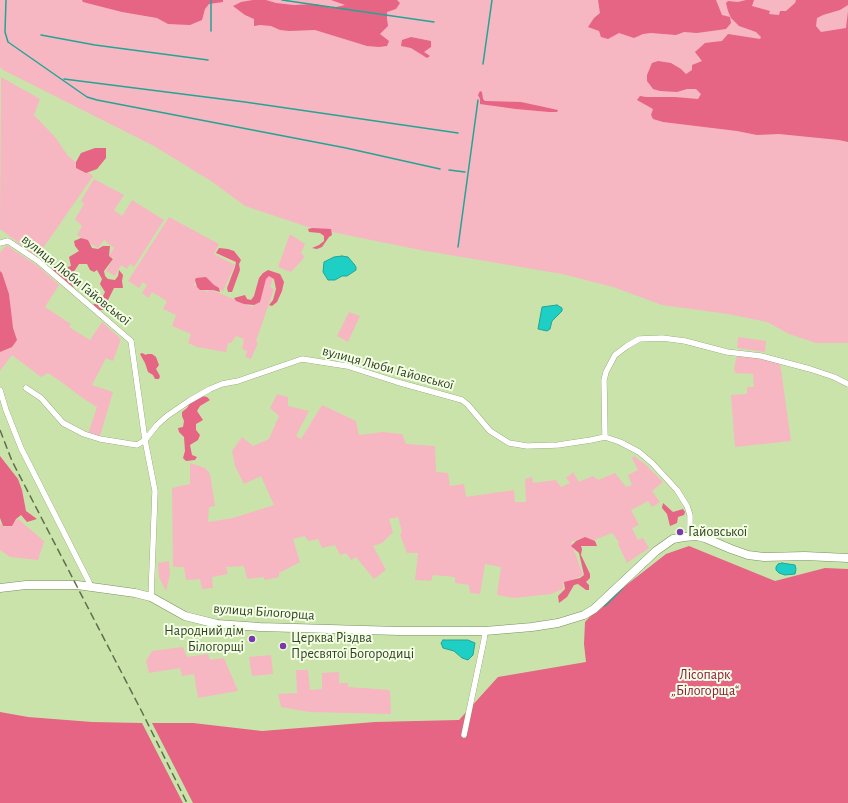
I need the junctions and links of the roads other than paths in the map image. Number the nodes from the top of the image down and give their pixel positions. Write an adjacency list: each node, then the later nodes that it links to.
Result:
1 (0, 243): 6 (street, вулиця Люби Гайовської)
2 (848, 384): 5 (street)
3 (26, 388): 6 (street)
4 (0, 390): 10 (street)
5 (605, 437): 6 (street, вулиця Люби Гайовської); 7 (street)
6 (145, 440): 11 (street, вулиця Люби Гайовської)
7 (690, 536): 8 (street, вулиця Білогорща); 12 (street, вулиця Білогорща)
8 (848, 558)
9 (0, 588): 10 (street, вулиця Білогорща)
10 (90, 588): 11 (street, вулиця Білогорща)
11 (151, 598): 12 (street, вулиця Білогорща)
12 (485, 631): 13 (street)
13 (464, 735)

